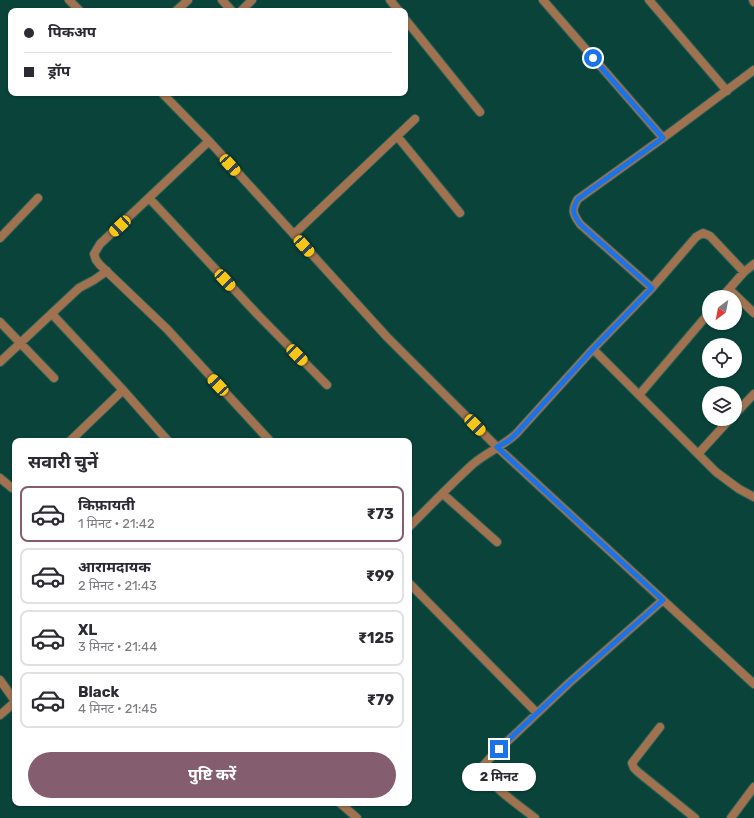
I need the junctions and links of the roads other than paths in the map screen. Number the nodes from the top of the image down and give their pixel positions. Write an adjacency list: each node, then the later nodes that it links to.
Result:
1 (69, 0): 7 (street)
2 (188, 0): 8 (street)
3 (222, 0): 9 (street)
4 (252, 0): 10 (street)
5 (543, 0): 18 (street)
6 (649, 0): 13 (street)
7 (77, 8)
8 (179, 8)
9 (229, 8)
10 (244, 8)
11 (408, 23): 15 (street)
12 (754, 70): 13 (street)
13 (727, 91): 18 (street)
14 (165, 96): 19 (street)
15 (480, 112)
16 (415, 119): 17 (street)
17 (396, 136): 22 (street); 23 (street)
18 (663, 138): 28 (street)
19 (209, 141): 21 (street); 23 (street)
20 (38, 198): 24 (street)
21 (149, 198): 26 (street); 39 (street)
22 (460, 213)
23 (294, 234): 48 (street)
24 (0, 238)
25 (754, 264): 27 (street)
26 (107, 271): 32 (street); 47 (street)
27 (744, 272): 28 (street); 29 (street)
28 (652, 288): 36 (street)
29 (729, 290)
30 (742, 302): 31 (street)
31 (754, 313)
32 (52, 314): 35 (street); 40 (street)
33 (702, 321): 42 (street)
34 (0, 322): 35 (street)
35 (20, 343): 37 (street); 38 (street)
36 (593, 349): 42 (street); 48 (street)
37 (0, 362)
38 (54, 378)
39 (327, 385)
40 (123, 390): 45 (street); 46 (street)
41 (754, 394): 43 (street)
42 (639, 395): 49 (street)
43 (742, 407)
44 (724, 426): 49 (street)
45 (73, 438)
46 (165, 438)
47 (267, 438)
48 (497, 447): 52 (street); 57 (street)
49 (698, 454): 53 (street)
50 (0, 478): 51 (street)
51 (12, 488)
52 (443, 494): 54 (street); 55 (street)
53 (754, 497)
54 (412, 524)
55 (498, 542)
56 (412, 586): 62 (street)
57 (663, 600): 59 (street); 62 (street)
58 (0, 680): 60 (street)
59 (754, 684)
60 (12, 698)
61 (12, 705): 63 (street)
62 (537, 713): 68 (street)
63 (0, 715)
64 (660, 727): 69 (street)
65 (754, 787): 70 (street)
66 (343, 806): 67 (street)
67 (357, 818)
68 (535, 818)
69 (695, 818)
70 (731, 818)

